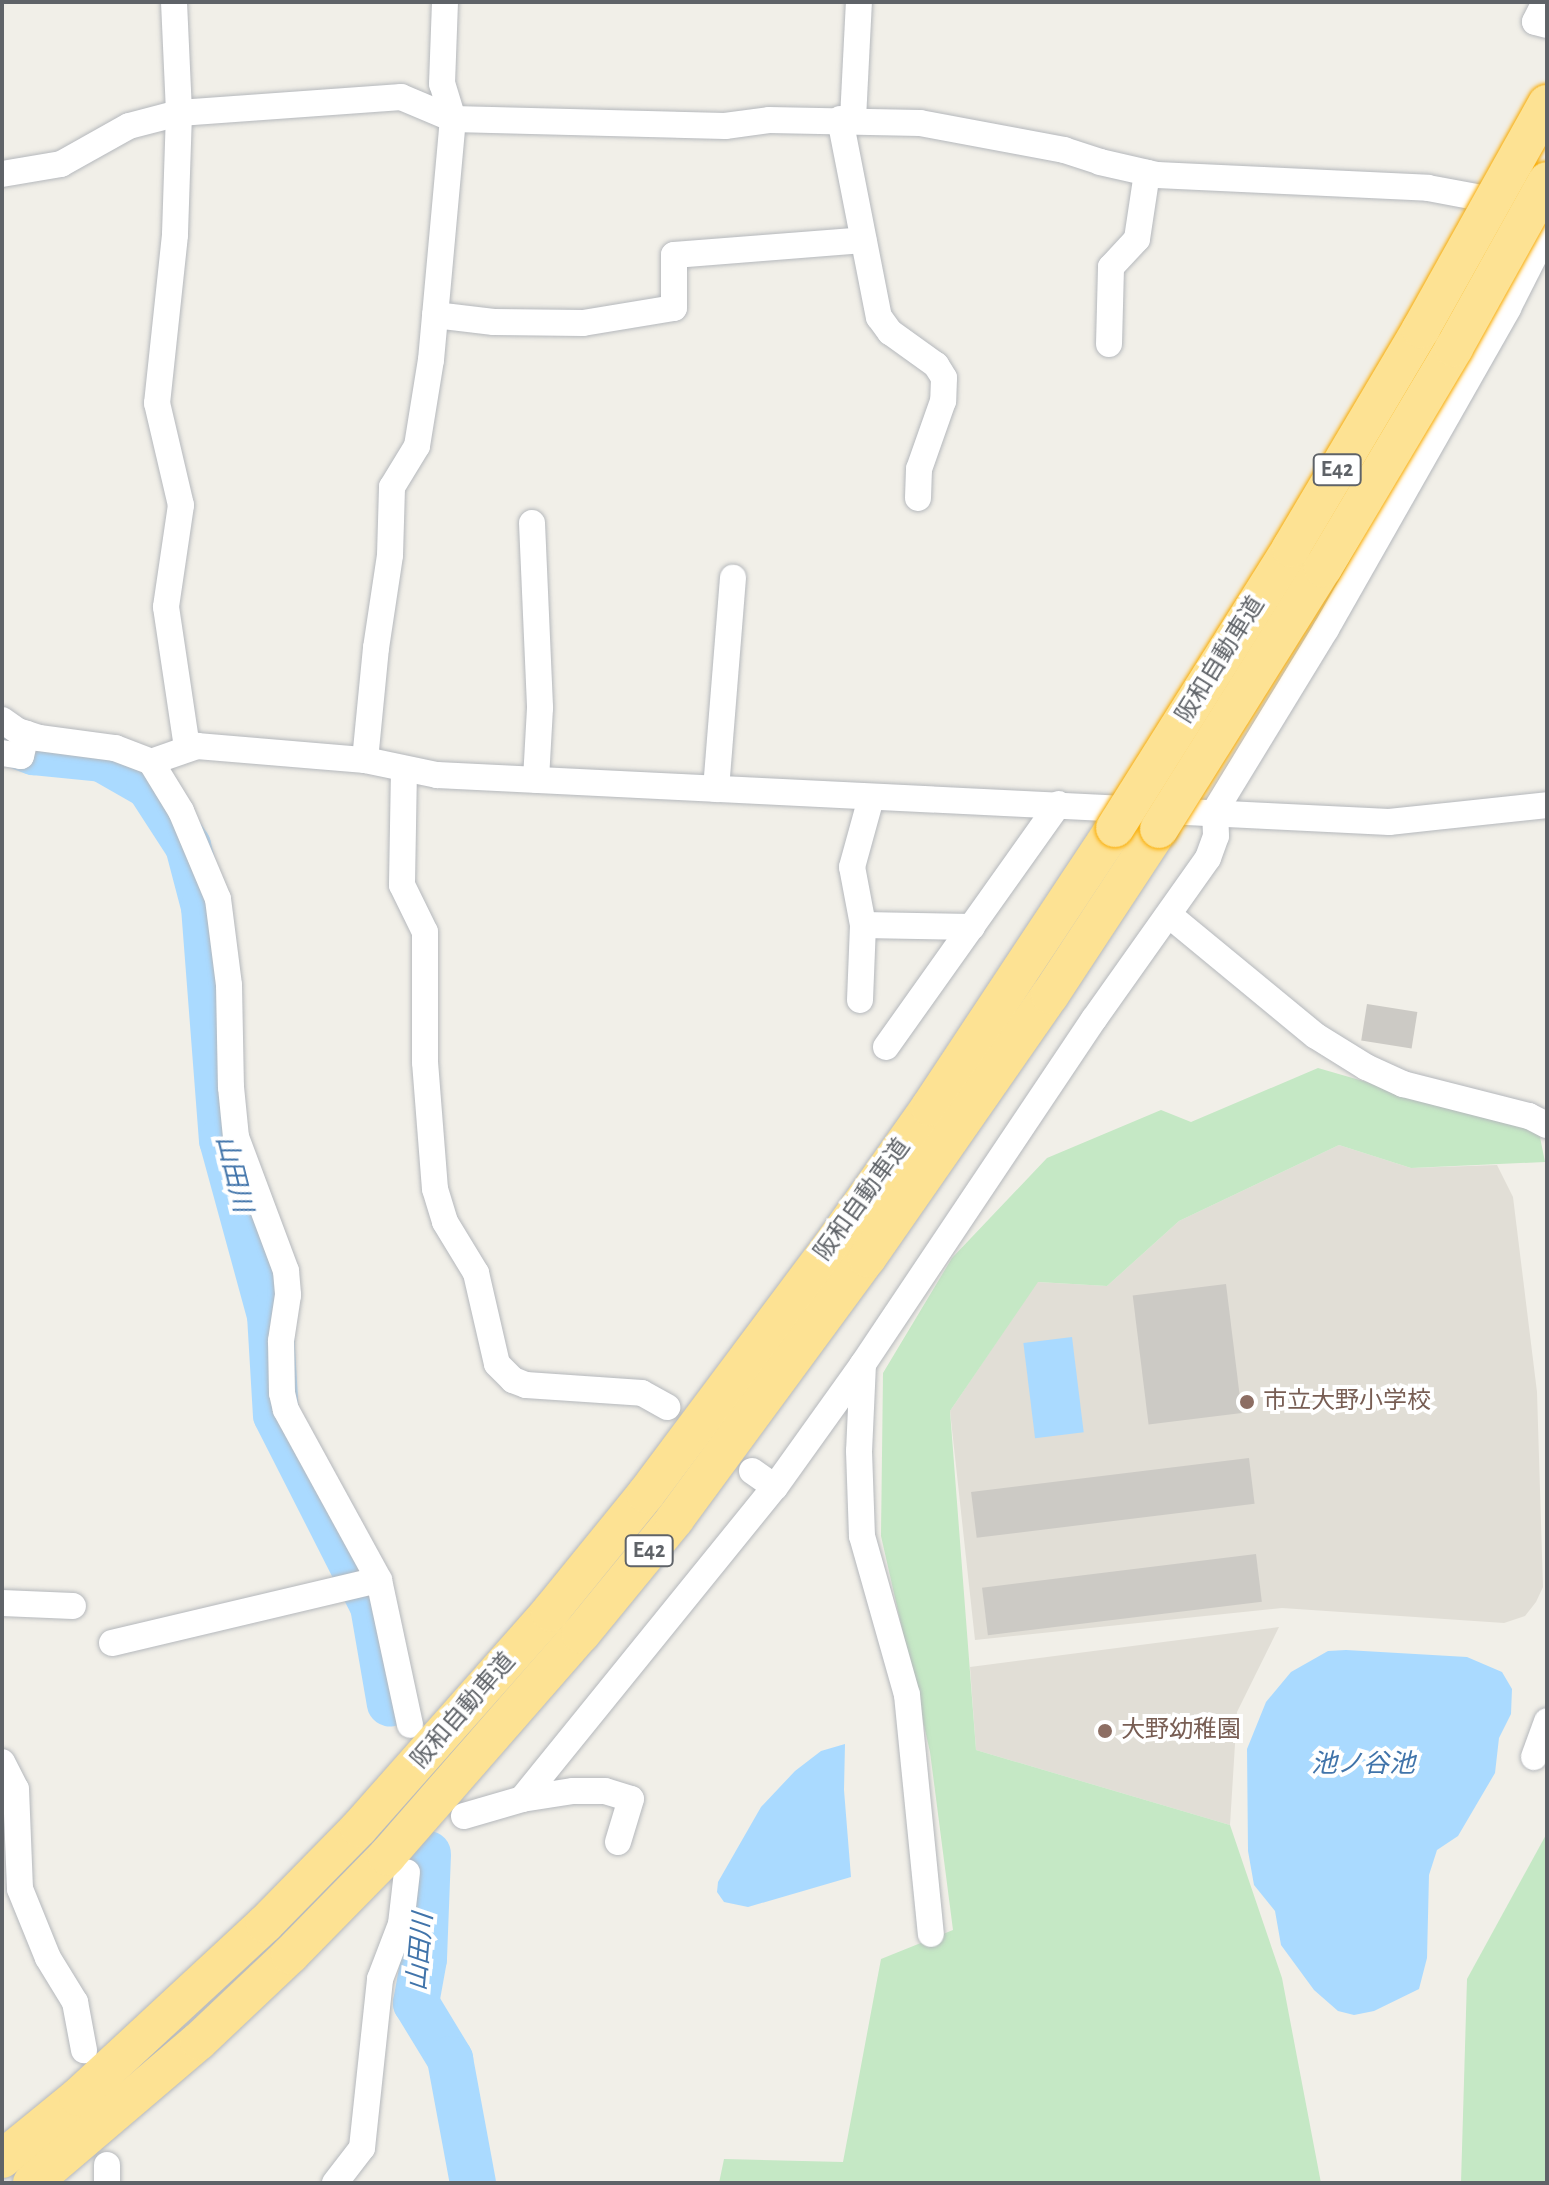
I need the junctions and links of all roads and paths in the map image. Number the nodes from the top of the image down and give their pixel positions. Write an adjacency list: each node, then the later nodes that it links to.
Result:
1 (174, 2): 7 (street)
2 (445, 2): 8 (street)
3 (859, 2): 9 (street)
4 (1545, 2): 5 (street)
5 (1547, 25)
6 (1547, 104): 57 (highway, 阪和自動車道 / E42, bridge)
7 (179, 113): 8 (street); 11 (street); 23 (street)
8 (453, 119): 9 (street); 16 (street)
9 (847, 119): 10 (street); 15 (street)
10 (1147, 173): 13 (street); 17 (street)
11 (2, 174)
12 (1547, 181): 58 (highway, 阪和自動車道 / E42, bridge)
13 (1547, 210)
14 (1547, 231): 32 (street)
15 (863, 240): 16 (street); 18 (street)
16 (435, 315): 24 (street)
17 (1109, 344)
18 (918, 498)
19 (532, 523): 27 (street)
20 (733, 578): 28 (street)
21 (2, 720): 22 (street)
22 (16, 748): 25 (street)
23 (187, 748): 24 (street); 25 (street)
24 (365, 760): 26 (street)
25 (151, 762): 43 (street)
26 (404, 769): 27 (street); 40 (street)
27 (536, 780): 28 (street)
28 (716, 789): 29 (street)
29 (871, 798): 30 (street); 34 (street)
30 (1059, 804): 32 (street); 35 (street)
31 (1547, 805): 32 (street)
32 (1215, 811): 33 (street)
33 (1169, 915): 38 (street); 39 (street)
34 (863, 925): 35 (street); 36 (street)
35 (972, 927): 37 (street)
36 (860, 1000)
37 (886, 1047)
38 (1547, 1125)
39 (863, 1364): 42 (street); 55 (street)
40 (667, 1407)
41 (752, 1471): 42 (street)
42 (775, 1487): 51 (street)
43 (379, 1580): 46 (street); 48 (street)
44 (2, 1603): 45 (street)
45 (73, 1606)
46 (112, 1643)
47 (1547, 1721): 49 (street)
48 (410, 1725)
49 (1534, 1757)
50 (2, 1762): 56 (street)
51 (522, 1799): 52 (street); 53 (street)
52 (464, 1816)
53 (618, 1842)
54 (407, 1872): 59 (street)
55 (931, 1934)
56 (84, 2050)
57 (2, 2159)
58 (32, 2183)
59 (335, 2183)

